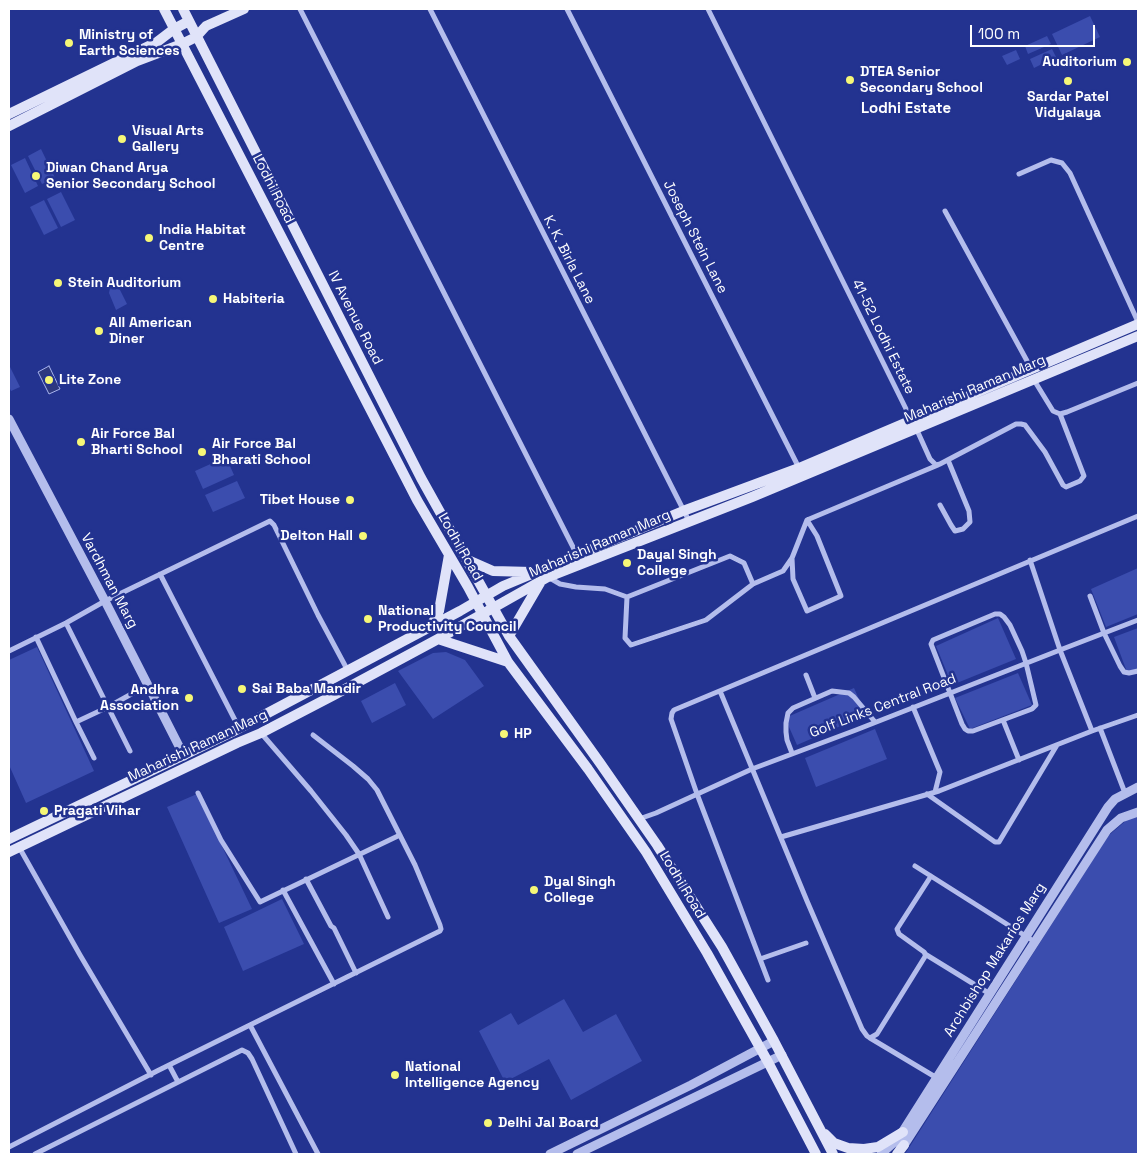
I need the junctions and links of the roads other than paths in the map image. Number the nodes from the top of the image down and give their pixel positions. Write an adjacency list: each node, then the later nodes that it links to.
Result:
1 (164, 9): 10 (main road, Lodhi Road)
2 (183, 9): 9 (main road)
3 (228, 9): 9 (main road)
4 (244, 9): 11 (main road)
5 (300, 9): 34 (street)
6 (430, 9): 29 (street, K. K. Birla Lane)
7 (567, 9): 27 (street, Joseph Stein Lane)
8 (708, 9): 24 (street, 41-52 Lodhi Estate)
9 (189, 21): 10 (main road); 11 (main road)
10 (174, 29): 12 (main road, Lodhi Road); 13 (main road)
11 (196, 37): 12 (main road); 36 (main road, IV Avenue Road)
12 (182, 44): 13 (main road); 33 (main road, Lodhi Road)
13 (80, 85): 14 (main road); 15 (main road)
14 (9, 114)
15 (9, 126)
16 (1019, 174): 18 (street)
17 (945, 211): 20 (street)
18 (1138, 323): 20 (main road, Maharishi Raman Marg)
19 (1138, 336): 20 (main road, Maharishi Raman Marg)
20 (1033, 375): 22 (street); 24 (main road, Maharishi Raman Marg)
21 (1138, 383): 22 (street)
22 (1060, 414): 25 (street)
23 (9, 419): 45 (street, Vardhman Marg)
24 (914, 424): 26 (street, 41-52 Lodhi Estate); 27 (main road, Maharishi Raman Marg)
25 (948, 460): 26 (street); 28 (street)
26 (940, 464): 31 (street)
27 (801, 472): 29 (main road, Maharishi Raman Marg); 32 (main road, Maharishi Raman Marg)
28 (940, 505)
29 (684, 511): 32 (street, K. K. Birla Lane); 34 (main road, Maharishi Raman Marg)
30 (1138, 516): 37 (street)
31 (807, 520): 35 (street); 35 (street)
32 (689, 521): 40 (main road, Maharishi Raman Marg)
33 (449, 555): 46 (main road, Lodhi Road); 51 (main road)
34 (578, 555): 38 (main road, Maharishi Raman Marg)
35 (792, 558): 41 (street)
36 (468, 560): 38 (main road); 42 (main road, IV Avenue Road)
37 (1030, 560): 56 (street); 63 (street)
38 (536, 572): 42 (main road, Maharishi Raman Marg)
39 (160, 574): 45 (street); 60 (street); 73 (street)
40 (544, 580): 44 (street); 47 (main road, Maharishi Raman Marg); 53 (main road)
41 (753, 584): 44 (street); 44 (street)
42 (487, 594): 46 (main road, Maharishi Raman Marg); 47 (main road, IV Avenue Road)
43 (1090, 596): 52 (street)
44 (627, 597)
45 (105, 601): 50 (street); 81 (street, Vardhman Marg)
46 (475, 601): 48 (main road, Lodhi Road); 51 (main road, Maharishi Raman Marg)
47 (494, 608): 48 (main road, Maharishi Raman Marg); 53 (main road, Lodhi Road)
48 (482, 615): 55 (main road, Maharishi Raman Marg); 58 (main road, Lodhi Road)
49 (1138, 620): 52 (street, Golf Links Central Road)
50 (66, 623): 54 (street); 67 (street)
51 (430, 626): 60 (main road, Maharishi Raman Marg)
52 (1104, 633): 56 (street, Golf Links Central Road); 61 (street)
53 (509, 636): 92 (main road, Lodhi Road)
54 (36, 637): 57 (street); 71 (street)
55 (438, 639): 58 (main road); 76 (main road, Maharishi Raman Marg)
56 (1060, 650): 59 (street, Golf Links Central Road); 75 (street)
57 (9, 651)
58 (508, 662): 116 (main road, Lodhi Road)
59 (1026, 663): 65 (street, Golf Links Central Road); 65 (street); 70 (street)
60 (348, 671): 73 (main road, Maharishi Raman Marg)
61 (1138, 671)
62 (806, 676): 66 (street)
63 (720, 691): 84 (street); 89 (street)
64 (135, 692): 67 (street)
65 (950, 693): 68 (street, Golf Links Central Road); 70 (street)
66 (815, 698): 72 (street); 80 (street)
67 (108, 707): 71 (street); 79 (street)
68 (913, 707): 72 (street, Golf Links Central Road); 86 (street)
69 (1138, 715): 74 (street)
70 (1003, 720): 83 (street)
71 (76, 722): 82 (street)
72 (875, 722): 80 (street, Golf Links Central Road)
73 (239, 728): 81 (main road, Maharishi Raman Marg)
74 (1100, 728): 75 (street); 88 (street)
75 (1092, 731): 78 (street)
76 (261, 733): 96 (main road, Maharishi Raman Marg); 98 (street)
77 (313, 735): 93 (street)
78 (1058, 744): 83 (street); 90 (street)
79 (130, 751)
80 (792, 753): 84 (street, Golf Links Central Road)
81 (184, 756): 95 (main road, Maharishi Raman Marg)
82 (94, 758)
83 (1018, 760): 86 (street)
84 (752, 769): 89 (street, Golf Links Central Road); 94 (street)
85 (1138, 787): 88 (street, Archbishop Makarios Marg)
86 (935, 792): 90 (street)
87 (198, 793): 102 (street)
88 (1125, 793): 104 (street, Archbishop Makarios Marg)
89 (697, 794): 92 (street, Golf Links Central Road); 108 (street)
90 (927, 794): 94 (street)
91 (1138, 812): 105 (street, Archbishop Makarios Marg)
92 (639, 819): 115 (main road, Lodhi Road)
93 (400, 835): 98 (street); 109 (street)
94 (782, 837): 114 (street)
95 (9, 839)
96 (19, 847): 97 (main road, Maharishi Raman Marg); 120 (street)
97 (9, 852)
98 (359, 854): 101 (street); 103 (street)
99 (915, 866): 100 (street)
100 (931, 876): 104 (street); 107 (street)
101 (306, 879): 102 (street); 109 (street)
102 (283, 890): 111 (street)
103 (388, 917)
104 (1027, 936): 105 (street); 112 (street, Archbishop Makarios Marg)
105 (1035, 942): 125 (street, Archbishop Makarios Marg)
106 (806, 943): 108 (street)
107 (925, 954): 112 (street); 114 (street)
108 (760, 959): 110 (street)
109 (356, 973): 111 (street)
110 (768, 980)
111 (334, 984): 113 (street)
112 (990, 994): 121 (street, Archbishop Makarios Marg)
113 (250, 1025): 119 (street); 129 (street)
114 (870, 1038): 121 (street)
115 (774, 1041): 116 (street); 117 (main road, Lodhi Road)
116 (760, 1048): 118 (main road, Lodhi Road); 130 (street)
117 (782, 1055): 118 (street); 123 (main road, Lodhi Road)
118 (768, 1062): 131 (street); 132 (main road, Lodhi Road)
119 (169, 1065): 120 (street); 122 (street)
120 (151, 1075): 126 (street)
121 (937, 1078): 124 (street, Archbishop Makarios Marg)
122 (178, 1082): 127 (street); 128 (street)
123 (819, 1128): 124 (main road); 133 (main road, Lodhi Road)
124 (903, 1132): 134 (street, Archbishop Makarios Marg)
125 (904, 1145): 135 (main road)
126 (9, 1148)
127 (36, 1154)
128 (296, 1154)
129 (318, 1154)
130 (550, 1154)
131 (576, 1154)
132 (816, 1154)
133 (833, 1154)
134 (882, 1154)
135 (896, 1154)

